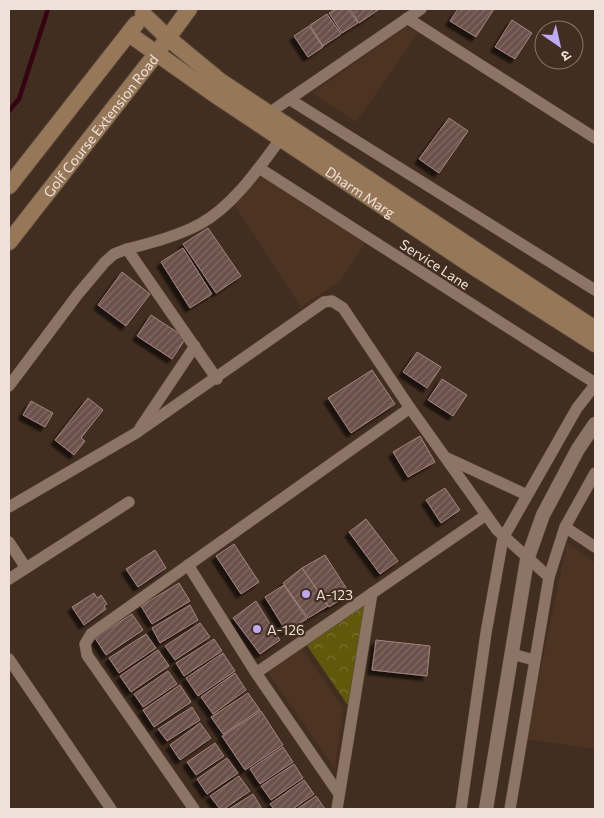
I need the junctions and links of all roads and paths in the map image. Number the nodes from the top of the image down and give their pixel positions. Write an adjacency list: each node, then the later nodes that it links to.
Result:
1 (189, 9): 6 (main road, Golf Course Extension Road)
2 (421, 9): 4 (street)
3 (145, 11): 5 (main road); 6 (main road, Dharm Marg)
4 (407, 18): 8 (street); 11 (street)
5 (129, 34): 7 (main road, Dharm Marg); 13 (main road)
6 (168, 38): 7 (main road, Golf Course Extension Road); 9 (main road, Dharm Marg)
7 (156, 54): 10 (main road, Dharm Marg); 14 (main road, Golf Course Extension Road)
8 (289, 99): 9 (street); 16 (street)
9 (269, 113): 17 (main road, Dharm Marg)
10 (281, 138): 12 (street); 18 (main road, Dharm Marg)
11 (595, 138)
12 (259, 168): 15 (street); 21 (street, Service Lane)
13 (9, 186)
14 (9, 242)
15 (127, 249): 19 (street); 22 (street)
16 (595, 290)
17 (595, 329)
18 (595, 344)
19 (195, 346): 20 (street); 25 (street)
20 (217, 379): 23 (street); 25 (street)
21 (595, 384): 28 (street)
22 (9, 386)
23 (410, 408): 26 (street); 37 (street)
24 (595, 424): 36 (street)
25 (136, 433): 30 (street)
26 (445, 457): 28 (street); 31 (street)
27 (595, 473): 32 (street)
28 (527, 495): 33 (street)
29 (129, 502): 38 (street)
30 (9, 507)
31 (486, 514): 33 (street); 41 (street)
32 (565, 527): 35 (street); 39 (street)
33 (503, 538): 36 (street); 50 (street)
34 (9, 542): 38 (street)
35 (595, 547)
36 (527, 560): 39 (street); 42 (street)
37 (188, 565): 45 (street); 48 (street)
38 (26, 568): 40 (street)
39 (549, 577): 44 (street)
40 (9, 579)
41 (372, 593): 45 (street); 46 (street)
42 (512, 654): 44 (street); 51 (street)
43 (9, 659): 47 (street)
44 (534, 660): 52 (street)
45 (256, 673): 46 (street)
46 (339, 794): 49 (street)
47 (111, 809)
48 (194, 809)
49 (337, 809)
50 (461, 809)
51 (486, 809)
52 (510, 809)

